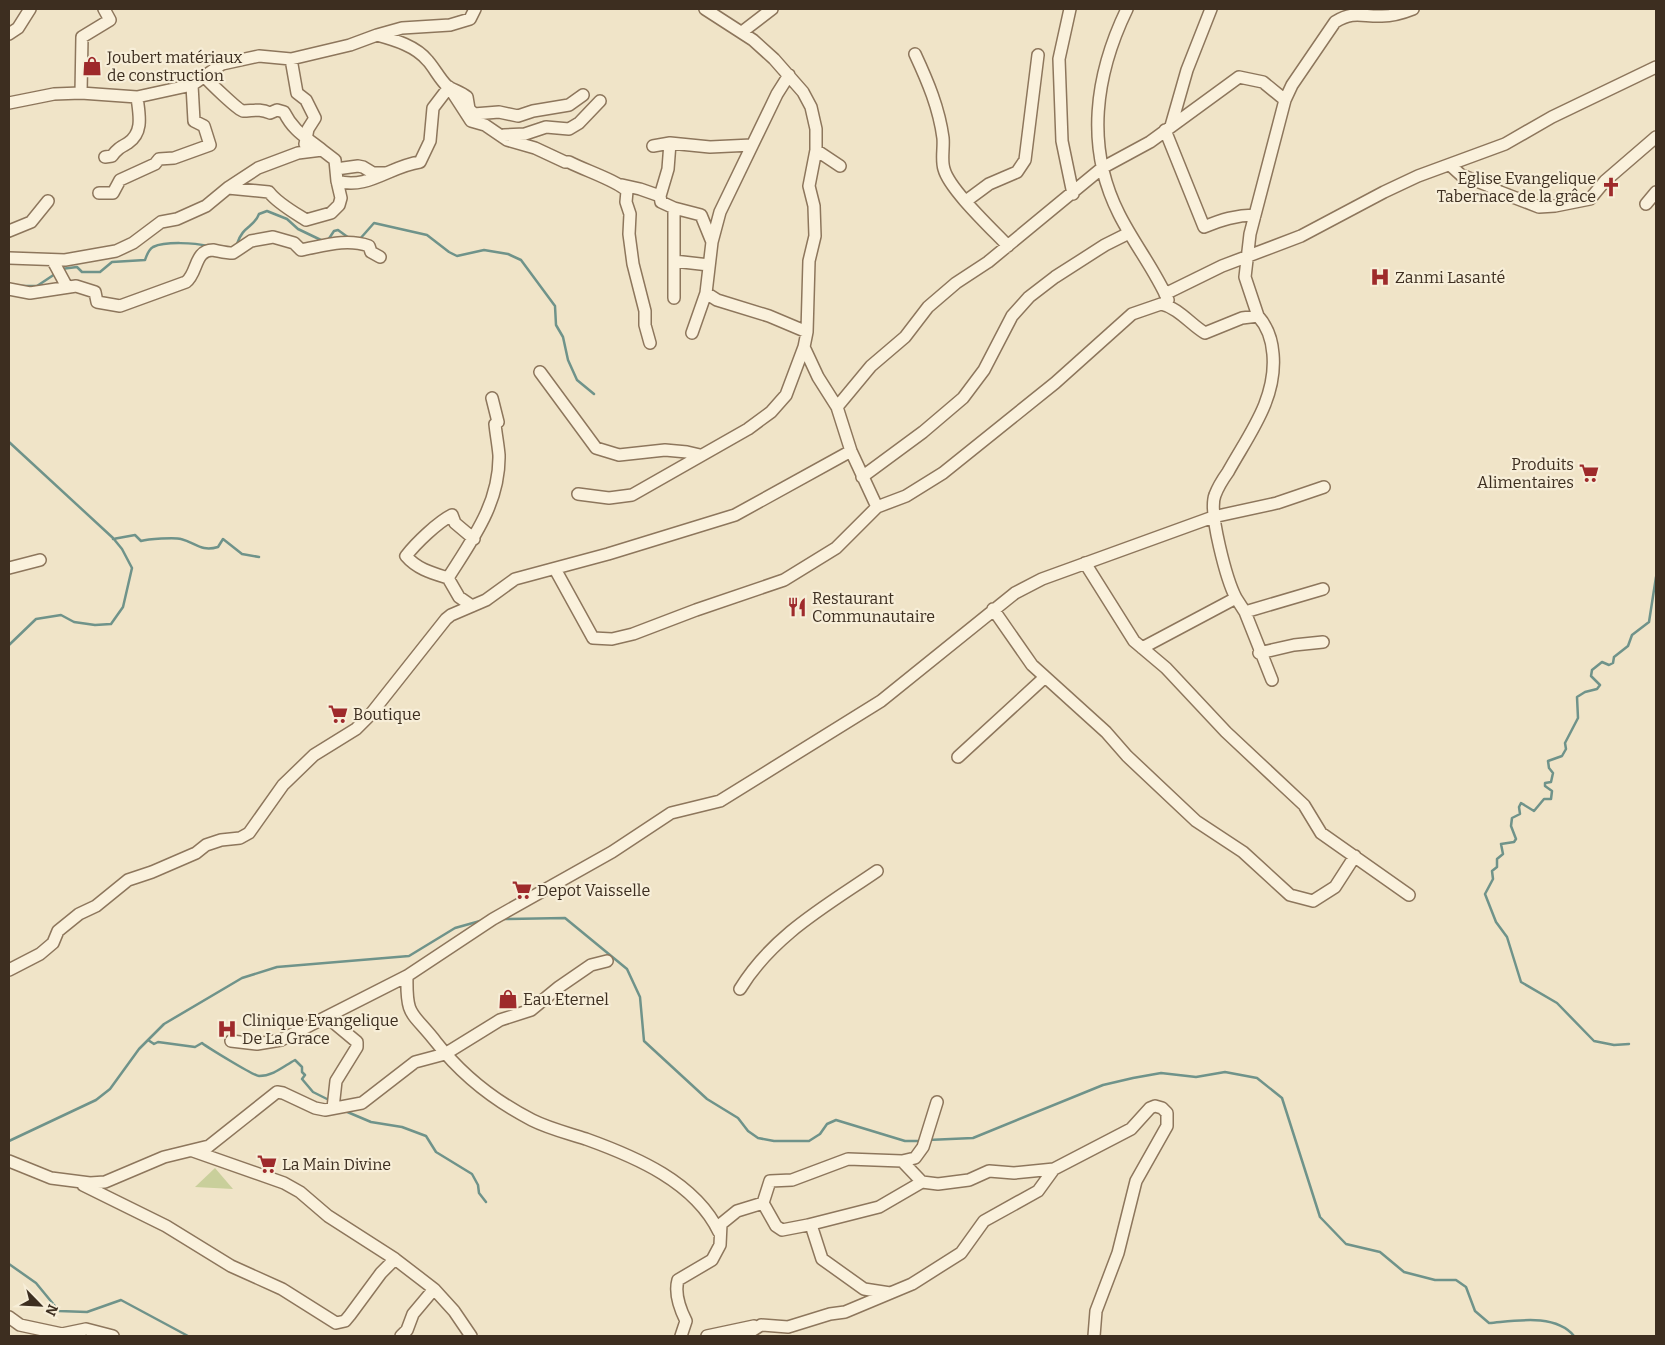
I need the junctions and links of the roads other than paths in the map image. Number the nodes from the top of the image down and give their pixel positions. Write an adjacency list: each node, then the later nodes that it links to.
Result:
1 (30, 9): 11 (street)
2 (104, 9): 21 (street)
3 (475, 9): 12 (street)
4 (705, 9): 10 (street)
5 (772, 9): 10 (street)
6 (1070, 9): 48 (street)
7 (1127, 9): 40 (street)
8 (1211, 9): 27 (street)
9 (1413, 9): 24 (street)
10 (742, 32): 17 (street)
11 (9, 34)
12 (377, 34): 15 (street); 20 (street)
13 (915, 54): 51 (street)
14 (1038, 55): 51 (street)
15 (291, 59): 18 (street); 30 (street)
16 (1656, 67): 38 (street)
17 (790, 75): 32 (street); 35 (street)
18 (204, 76): 19 (street); 30 (street)
19 (192, 85): 23 (street); 47 (street)
20 (449, 87): 22 (street); 28 (street); 42 (street)
21 (81, 93): 23 (street); 26 (street)
22 (583, 95)
23 (137, 97): 37 (street)
24 (1284, 100): 27 (street); 54 (street)
25 (600, 101): 28 (street)
26 (9, 103)
27 (1168, 128): 40 (street); 54 (street)
28 (501, 136): 44 (street)
29 (1656, 137): 38 (street)
30 (307, 141): 34 (street); 36 (street)
31 (670, 143): 32 (street); 33 (street); 49 (street)
32 (752, 145): 57 (street)
33 (653, 146)
34 (322, 150): 36 (street); 41 (street)
35 (816, 150): 39 (street); 73 (street)
36 (298, 153): 45 (street)
37 (105, 157)
38 (1450, 165): 59 (street)
39 (840, 166)
40 (1102, 168): 48 (street); 56 (street)
41 (336, 169): 42 (street); 43 (street)
42 (386, 173): 43 (street)
43 (337, 181): 45 (street)
44 (622, 185): 49 (street); 74 (street)
45 (228, 188): 64 (street)
46 (1656, 192): 52 (street)
47 (100, 193)
48 (1073, 194): 58 (street)
49 (660, 196): 53 (street)
50 (48, 201): 55 (street)
51 (966, 201): 58 (street)
52 (1646, 204)
53 (674, 208): 57 (street); 62 (street)
54 (1255, 215): 59 (street)
55 (9, 231)
56 (1129, 233): 68 (street); 81 (street)
57 (712, 242): 63 (street)
58 (1008, 246): 78 (street)
59 (1246, 256): 68 (street); 71 (street)
60 (380, 257): 65 (street)
61 (9, 258): 64 (street)
62 (674, 262): 63 (street); 69 (street)
63 (709, 265): 67 (street)
64 (56, 267): 65 (street)
65 (67, 287): 66 (street)
66 (9, 289)
67 (706, 293): 72 (street); 73 (street)
68 (1165, 294): 70 (street)
69 (674, 298)
70 (1170, 306): 71 (street); 84 (street)
71 (1258, 316): 85 (street)
72 (692, 332)
73 (807, 332): 75 (street)
74 (650, 343)
75 (804, 347): 78 (street); 80 (street)
76 (540, 372): 80 (street)
77 (492, 398): 86 (street)
78 (836, 407): 79 (street)
79 (851, 451): 81 (street); 90 (street)
80 (700, 456): 83 (street)
81 (862, 477): 84 (street)
82 (1324, 487): 85 (street)
83 (578, 494)
84 (876, 507): 90 (street)
85 (1213, 517): 88 (street); 93 (street)
86 (474, 539): 91 (street); 91 (street)
87 (40, 560): 89 (street)
88 (1086, 563): 95 (street); 98 (street)
89 (9, 568)
90 (555, 569): 94 (street)
91 (448, 578): 94 (street)
92 (1323, 589): 96 (street)
93 (1236, 598): 96 (street); 98 (street)
94 (472, 606): 107 (street)
95 (993, 610): 100 (street); 108 (street)
96 (1245, 612): 99 (street)
97 (1323, 642): 99 (street)
98 (1142, 648): 103 (street)
99 (1260, 653): 101 (street)
100 (1044, 678): 102 (street); 103 (street)
101 (1272, 680)
102 (958, 757)
103 (1355, 856): 105 (street)
104 (877, 871): 109 (street)
105 (1409, 895)
106 (606, 961): 112 (street)
107 (9, 970)
108 (408, 976): 110 (street); 112 (street)
109 (740, 989)
110 (327, 1017): 111 (street); 114 (street)
111 (231, 1041)
112 (445, 1054): 114 (street); 123 (street)
113 (937, 1102): 117 (street)
114 (333, 1103): 115 (street)
115 (193, 1151): 119 (street); 124 (street)
116 (9, 1161): 119 (street)
117 (902, 1161): 120 (street); 121 (street)
118 (1054, 1169): 120 (street); 126 (street); 135 (street)
119 (77, 1181): 124 (street)
120 (922, 1182): 122 (street)
121 (763, 1203): 122 (street); 123 (street)
122 (808, 1225): 126 (street)
123 (719, 1232): 132 (street)
124 (395, 1259): 125 (street)
125 (434, 1288): 130 (street); 131 (street)
126 (892, 1294): 128 (street)
127 (9, 1317): 129 (street)
128 (761, 1324): 133 (street); 134 (street)
129 (113, 1336)
130 (401, 1336)
131 (471, 1336)
132 (683, 1336)
133 (707, 1336)
134 (744, 1336)
135 (1094, 1336)

